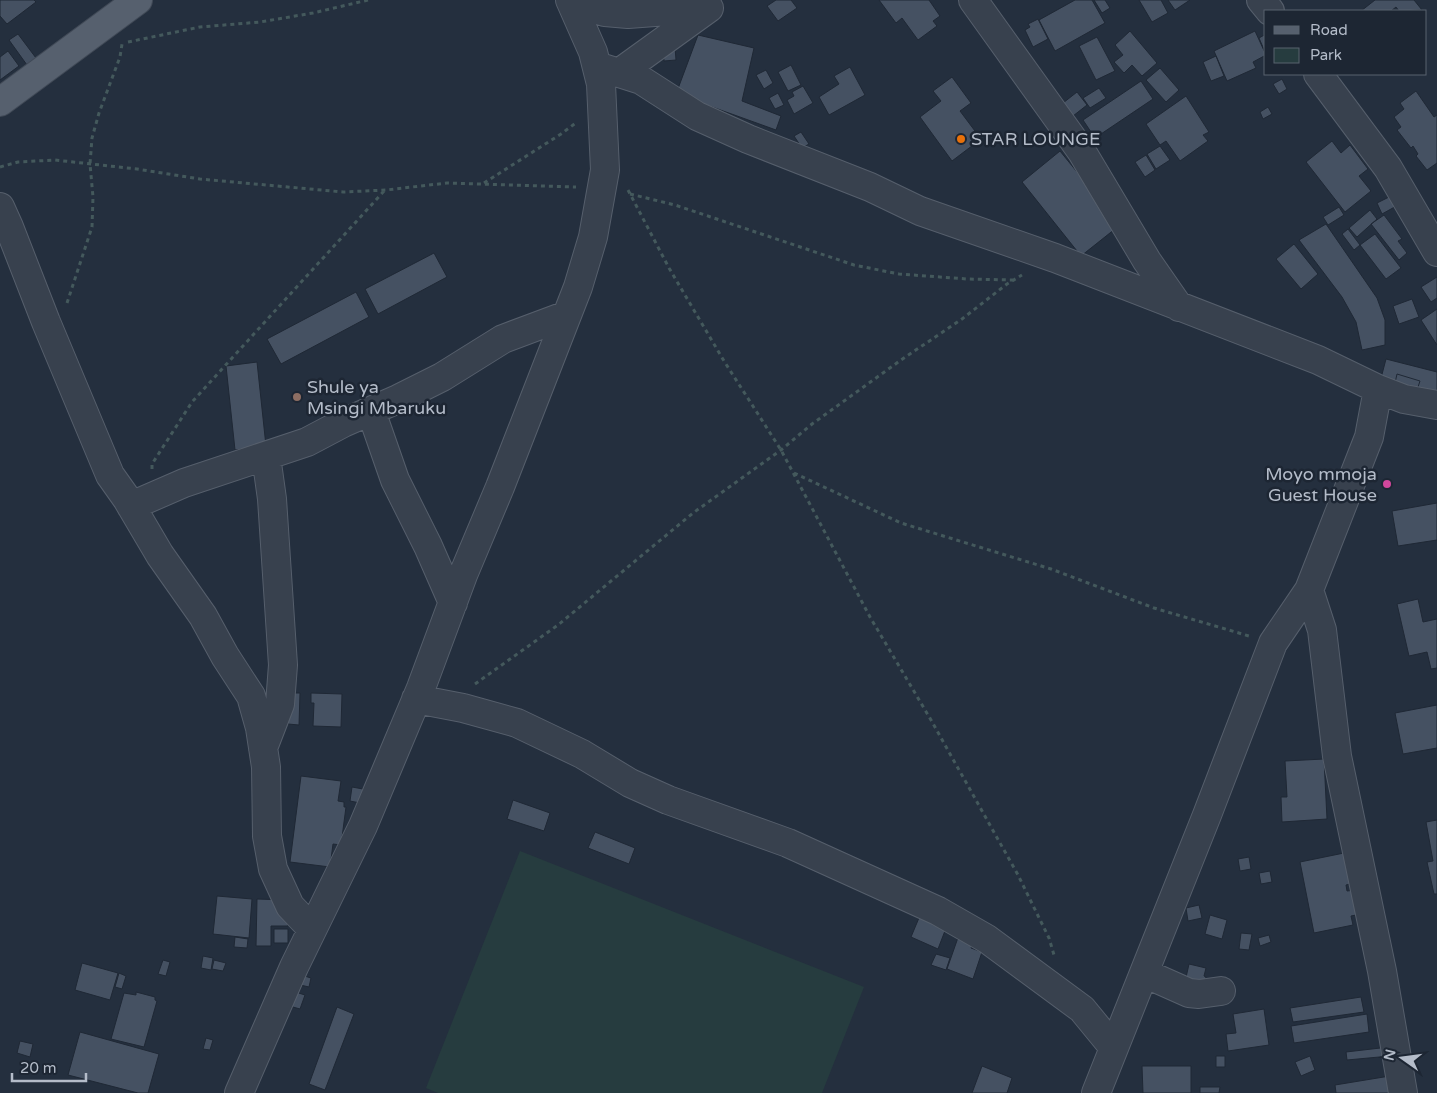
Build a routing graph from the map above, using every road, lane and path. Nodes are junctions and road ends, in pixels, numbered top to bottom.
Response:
1 (368, 0) edge
2 (974, 0) edge
3 (1261, 0) edge
4 (570, 1) edge
5 (713, 4) edge
6 (130, 5) edge
7 (660, 6) edge
8 (1269, 10) edge
9 (122, 43) junction
10 (608, 69) junction
11 (1319, 75) edge
12 (0, 102) edge
13 (602, 103) junction
14 (90, 164) junction
15 (0, 166) edge
16 (484, 184) junction
17 (613, 189) junction
18 (386, 190) junction
19 (629, 193) junction
20 (0, 207) edge
21 (1437, 252) edge
22 (1055, 258) junction
23 (1014, 280) junction
24 (1179, 307) junction
25 (567, 315) junction
26 (51, 335) junction
27 (1378, 389) junction
28 (1437, 405) edge
29 (371, 411) junction
30 (781, 450) junction
31 (266, 456) junction
32 (794, 473) junction
33 (141, 502) junction
34 (1309, 590) junction
35 (453, 603) junction
36 (1273, 643) junction
37 (416, 700) junction
38 (446, 705) junction
39 (263, 748) junction
40 (312, 929) junction
41 (1144, 973) junction
42 (1221, 991) dead end
43 (1066, 998) junction
44 (1114, 1048) junction
45 (239, 1093) edge
46 (1096, 1093) edge
47 (1403, 1093) edge

1 - 9 path
2 - 24 street
3 - 8 street
4 - 7 street
4 - 10 street
5 - 7 street
5 - 10 street
6 - 9 path
6 - 12 main road
9 - 14 path
10 - 13 street
10 - 22 street
11 - 21 street
13 - 16 path
13 - 17 street
14 - 15 path
14 - 18 path
14 - 26 path
16 - 17 path
16 - 18 path
17 - 19 path
17 - 25 street
18 - 33 path
19 - 23 path
19 - 30 path
20 - 26 street
22 - 23 path
22 - 24 street
23 - 30 path
24 - 27 street
25 - 29 street
25 - 35 street
26 - 33 street
27 - 28 street
27 - 34 street
29 - 31 street
29 - 35 street
30 - 32 path
30 - 38 path
31 - 33 street
31 - 39 street
32 - 36 path
32 - 43 path
33 - 39 street
34 - 36 street
34 - 47 street
35 - 37 street
36 - 41 street
37 - 38 street
37 - 40 street
38 - 43 street
39 - 40 street
40 - 45 street
41 - 42 street
41 - 44 street
43 - 44 street
44 - 46 street

